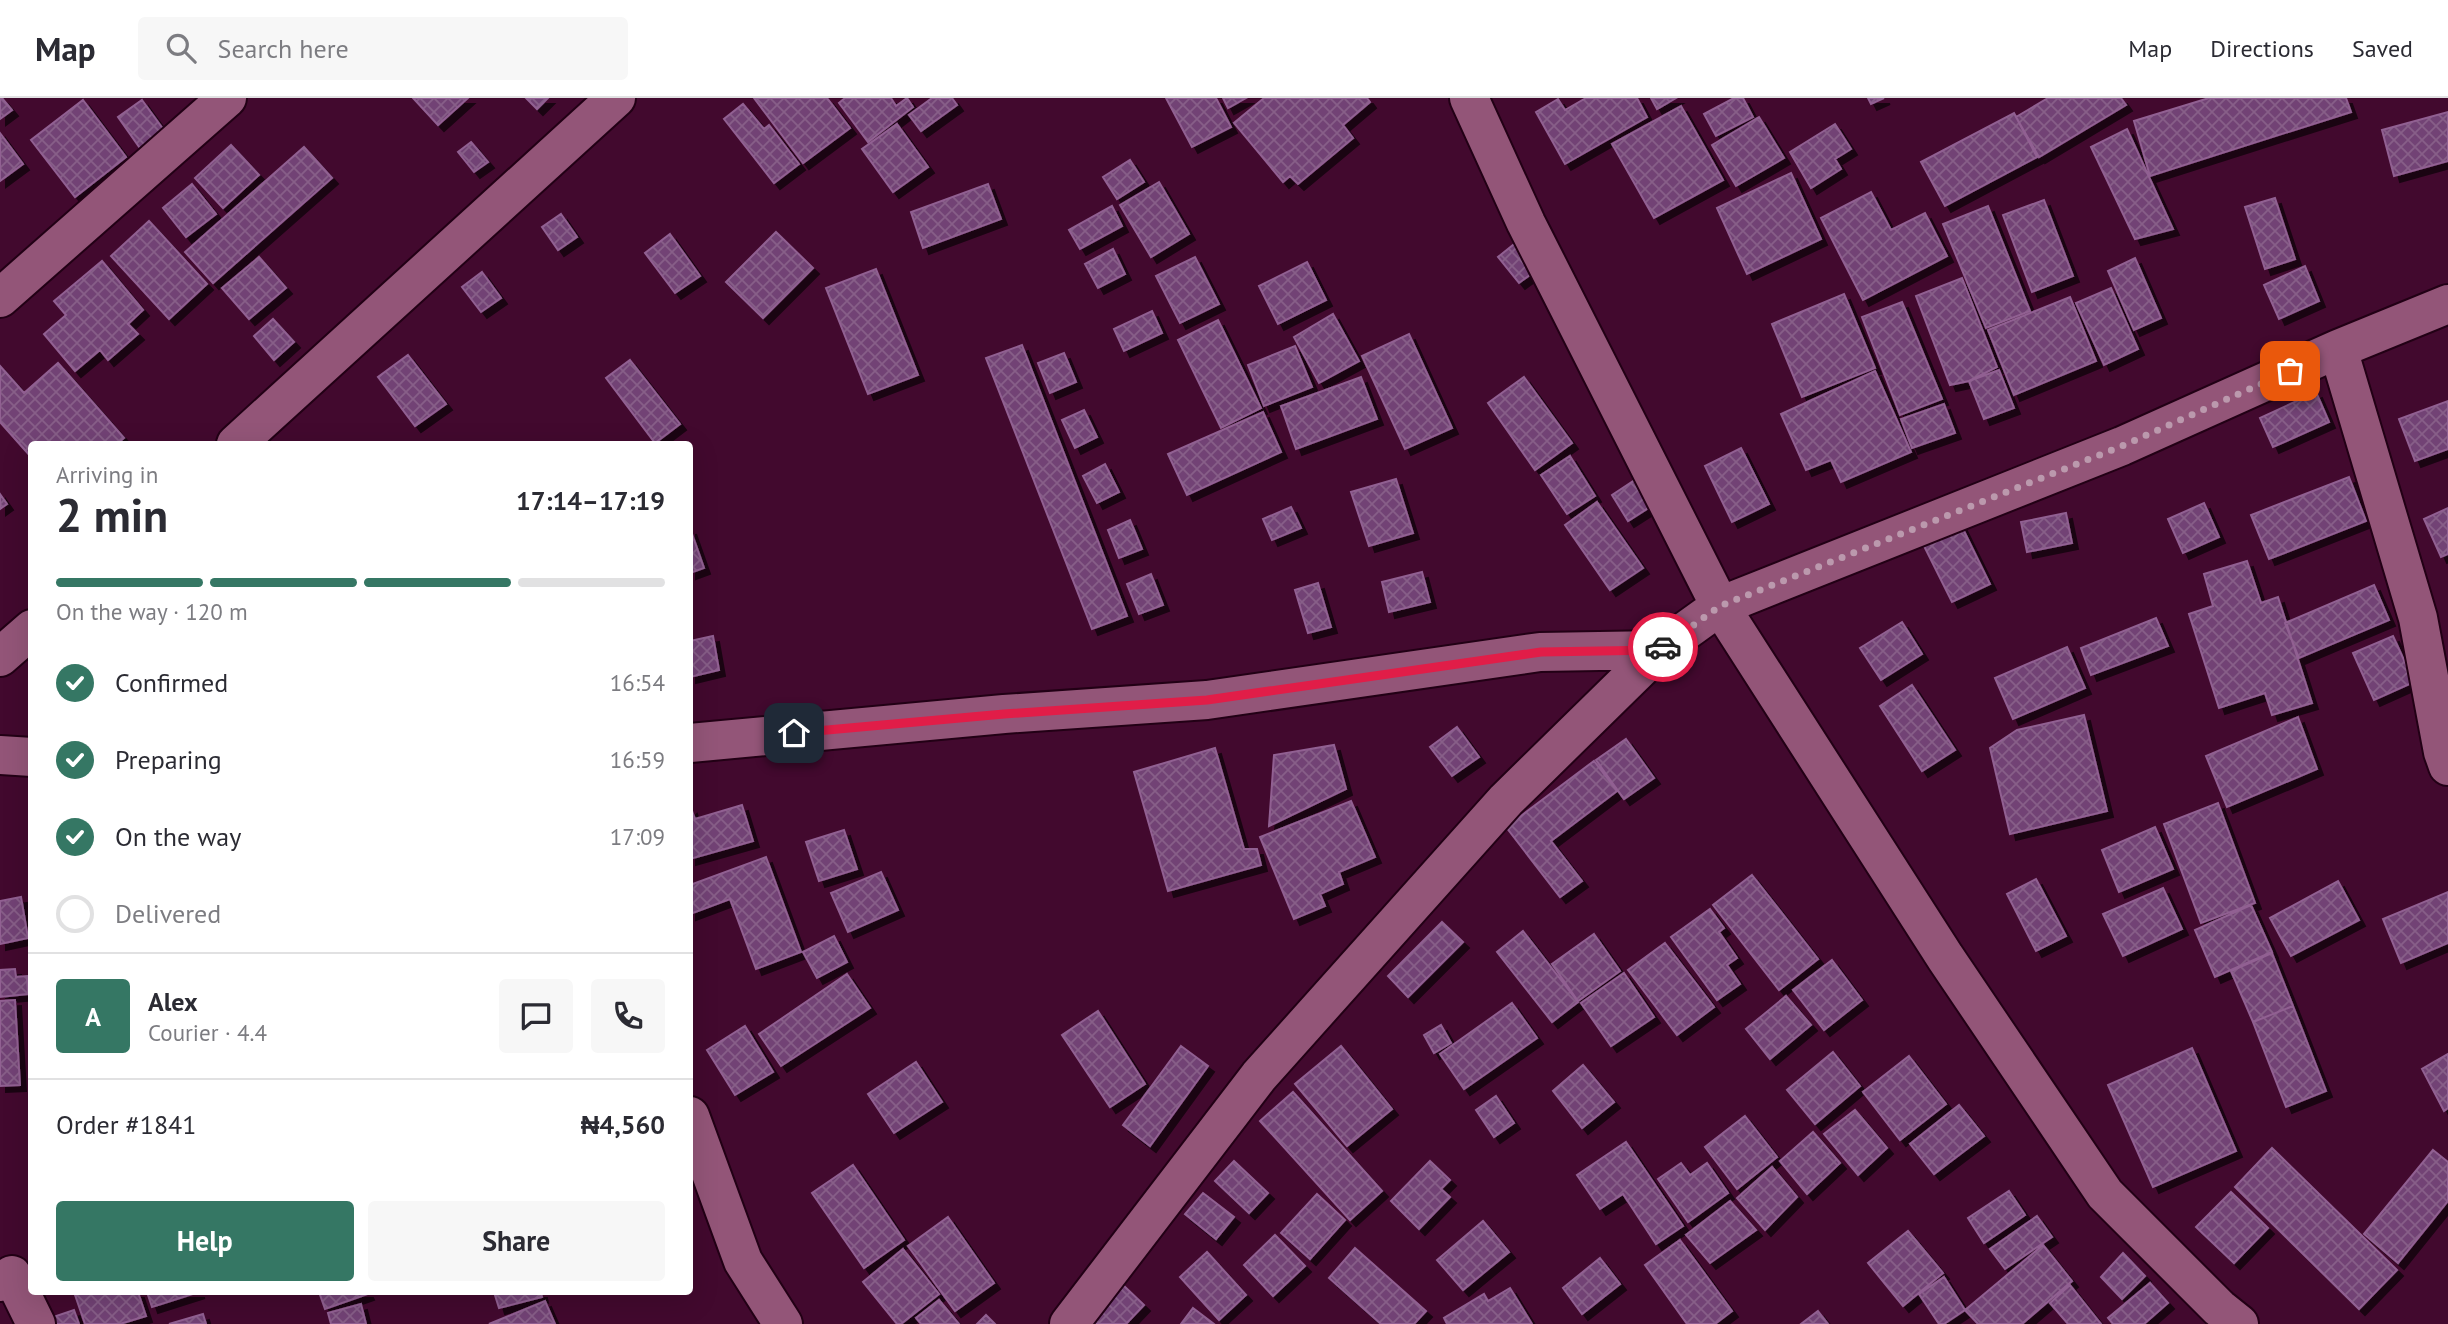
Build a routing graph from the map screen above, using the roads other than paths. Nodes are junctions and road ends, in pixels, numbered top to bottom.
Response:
1 (228, 98) edge
2 (616, 98) edge
3 (1469, 98) edge
4 (0, 298) edge
5 (2448, 304) edge
6 (2338, 349) junction
7 (239, 441) edge
8 (1720, 606) junction
9 (28, 632) edge
10 (1659, 650) junction
11 (0, 657) edge
12 (693, 743) edge
13 (0, 755) edge
14 (28, 757) edge
15 (2448, 766) edge
16 (693, 1124) edge
17 (0, 1282) edge
18 (2220, 1319) edge
19 (36, 1324) edge
20 (783, 1324) edge
21 (1069, 1324) edge

1 - 4 street
2 - 7 street
3 - 8 street
5 - 6 street
6 - 8 street
6 - 15 street
8 - 10 street
8 - 18 street
9 - 11 street
10 - 12 street
10 - 21 street
13 - 14 street
16 - 20 street
17 - 19 street

